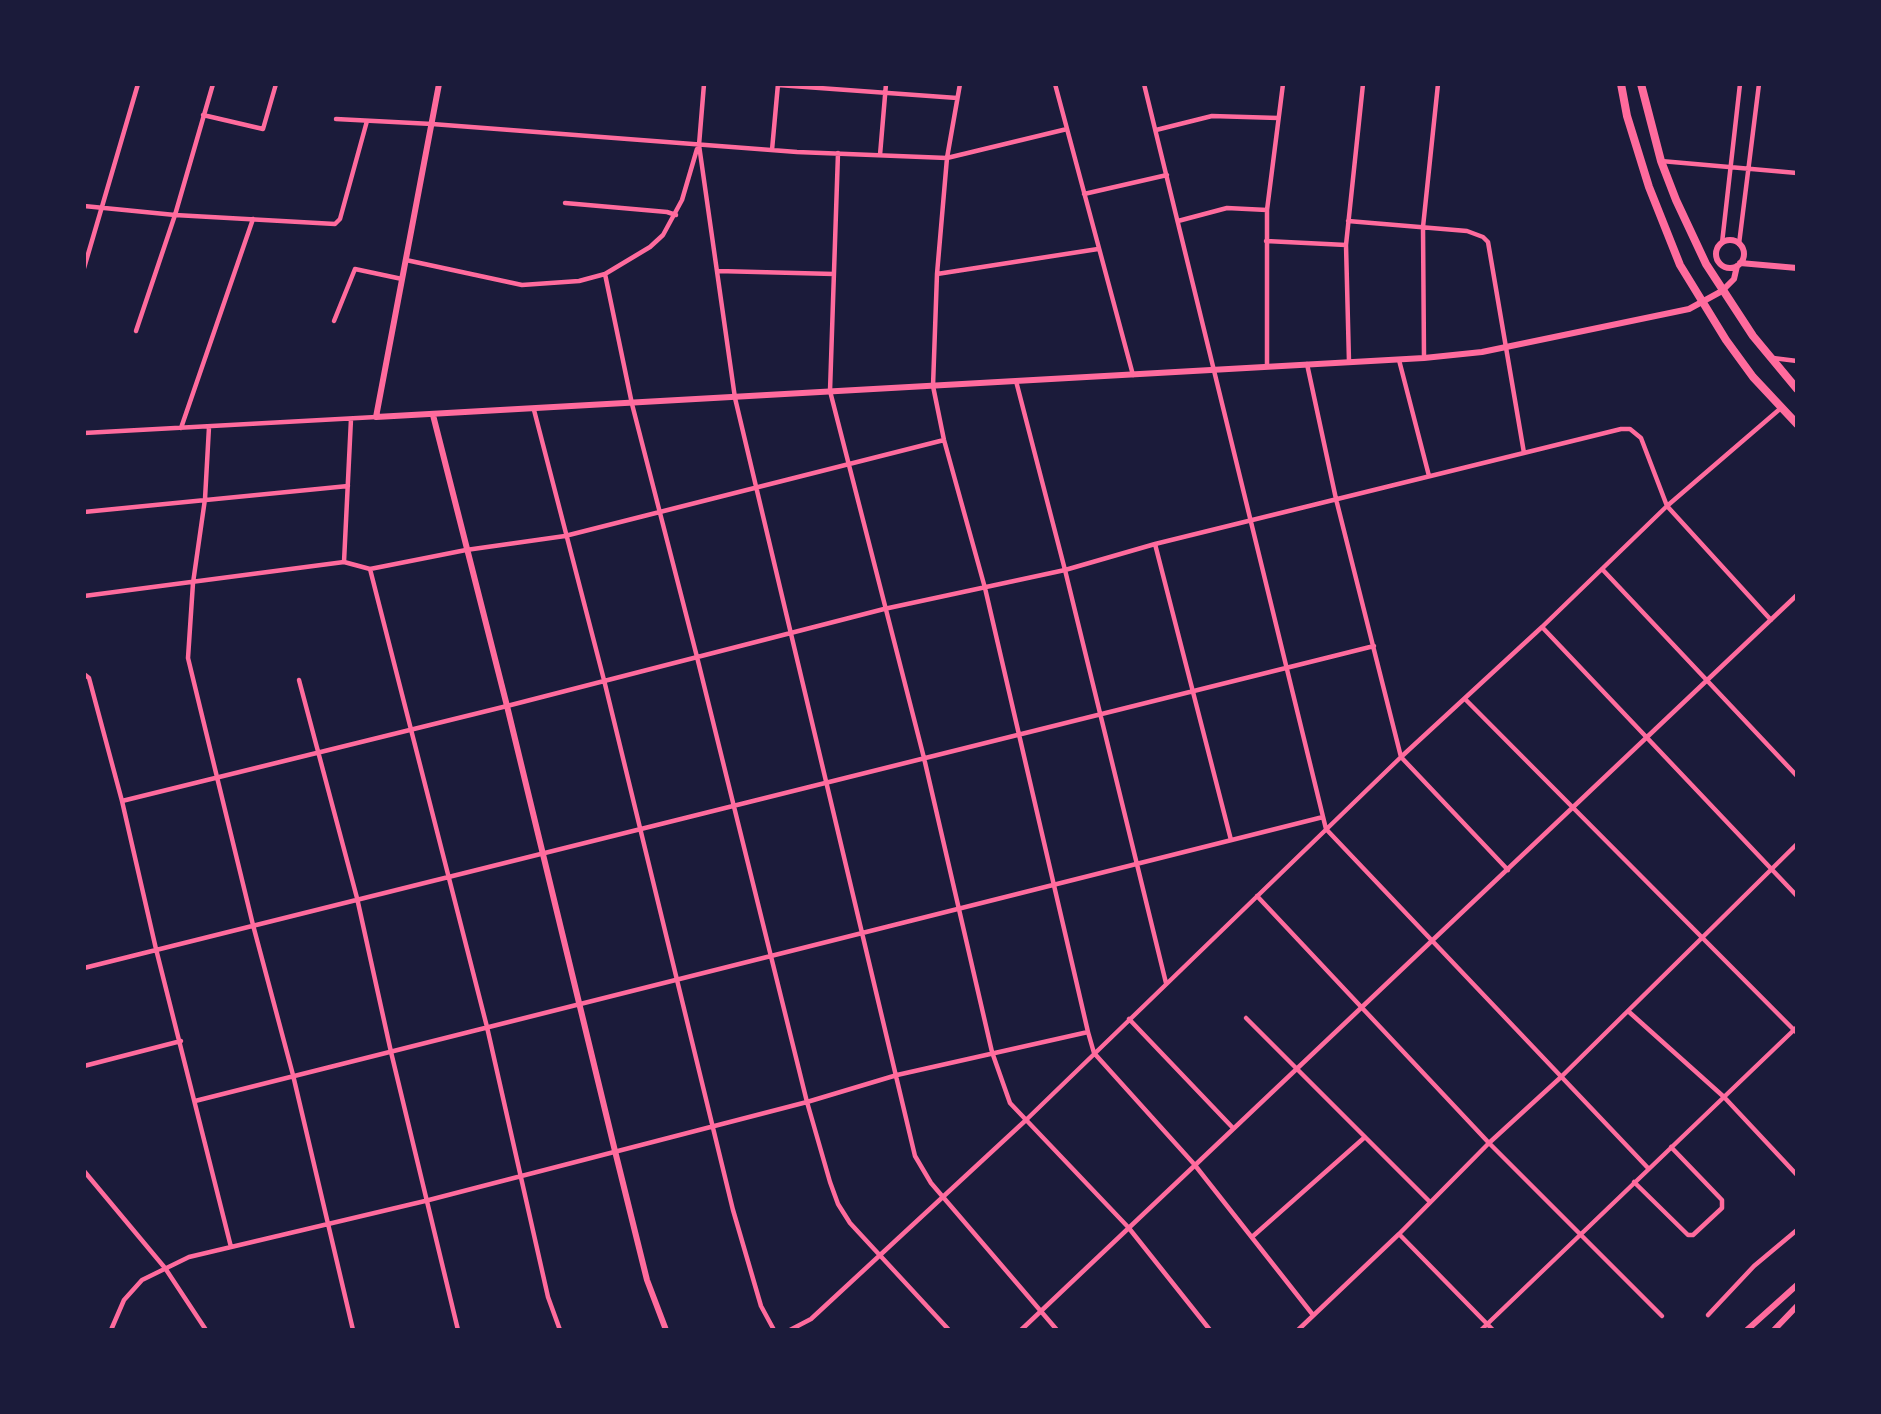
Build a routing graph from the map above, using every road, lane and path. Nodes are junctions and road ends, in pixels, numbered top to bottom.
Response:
1 (138, 84) edge
2 (213, 84) edge
3 (276, 84) edge
4 (439, 84) edge
5 (704, 84) edge
6 (886, 84) edge
7 (960, 84) edge
8 (1055, 84) edge
9 (1144, 84) edge
10 (1283, 84) edge
11 (1363, 84) edge
12 (1438, 84) edge
13 (1621, 84) edge
14 (1635, 84) edge
15 (1641, 84) edge
16 (1740, 84) edge
17 (1759, 84) edge
18 (778, 85) edge
19 (885, 93) junction
20 (1643, 96) junction
21 (957, 98) junction
22 (203, 115) junction
23 (1278, 118) junction
24 (336, 119) dead end
25 (367, 121) junction
26 (432, 124) junction
27 (1067, 129) junction
28 (1156, 130) junction
29 (558, 134) junction
30 (558, 142) dead end
31 (699, 145) junction
32 (772, 150) junction
33 (838, 153) junction
34 (880, 155) junction
35 (947, 158) junction
36 (1661, 160) junction
37 (1731, 166) junction
38 (1748, 168) junction
39 (1797, 173) edge
40 (1167, 175) junction
41 (1084, 194) junction
42 (565, 203) dead end
43 (84, 206) edge
44 (103, 208) junction
45 (1267, 210) junction
46 (175, 215) junction
47 (676, 215) junction
48 (253, 219) junction
49 (1178, 221) junction
50 (1348, 221) junction
51 (1423, 227) junction
52 (1266, 241) junction
53 (1722, 243) junction
54 (1739, 244) junction
55 (1346, 245) junction
56 (1098, 249) junction
57 (406, 260) junction
58 (1716, 260) junction
59 (1707, 264) junction
60 (1738, 265) junction
61 (84, 267) edge
62 (1797, 268) edge
63 (718, 271) junction
64 (605, 274) junction
65 (834, 274) junction
66 (937, 274) junction
67 (402, 279) junction
68 (1722, 291) junction
69 (1702, 304) junction
70 (334, 321) dead end
71 (136, 331) dead end
72 (1507, 345) junction
73 (1424, 358) junction
74 (1770, 358) junction
75 (1399, 360) junction
76 (1797, 361) edge
77 (1349, 362) junction
78 (1307, 364) junction
79 (1267, 366) junction
80 (1215, 369) junction
81 (1132, 375) junction
82 (1016, 381) junction
83 (933, 386) junction
84 (1797, 389) edge
85 (830, 391) junction
86 (735, 398) junction
87 (632, 404) junction
88 (1781, 408) junction
89 (534, 410) junction
90 (434, 415) junction
91 (376, 417) junction
92 (351, 419) junction
93 (1797, 424) edge
94 (209, 427) junction
95 (181, 428) junction
96 (84, 433) edge
97 (944, 440) junction
98 (1524, 453) junction
99 (850, 465) junction
100 (1429, 476) junction
101 (348, 486) junction
102 (755, 488) junction
103 (205, 499) junction
104 (1336, 499) junction
105 (1667, 506) junction
106 (84, 512) edge
107 (661, 513) junction
108 (1250, 522) junction
109 (565, 536) junction
110 (1155, 544) junction
111 (466, 550) junction
112 (344, 562) junction
113 (370, 569) junction
114 (1602, 569) junction
115 (1065, 570) junction
116 (193, 583) junction
117 (985, 588) junction
118 (1797, 595) edge
119 (84, 596) edge
120 (884, 609) junction
121 (1771, 620) junction
122 (1542, 627) junction
123 (790, 633) junction
124 (1374, 646) junction
125 (698, 657) junction
126 (1286, 669) junction
127 (84, 674) edge
128 (604, 680) junction
129 (1707, 680) junction
130 (299, 681) dead end
131 (1194, 692) junction
132 (1465, 699) junction
133 (507, 706) junction
134 (1101, 714) junction
135 (412, 728) junction
136 (1018, 734) junction
137 (1646, 738) junction
138 (318, 752) junction
139 (1401, 757) junction
140 (924, 758) junction
141 (1797, 776) edge
142 (218, 778) junction
143 (826, 781) junction
144 (122, 801) junction
145 (733, 805) junction
146 (1572, 807) junction
147 (1323, 817) junction
148 (640, 829) junction
149 (1326, 829) junction
150 (1231, 840) junction
151 (1797, 844) edge
152 (543, 853) junction
153 (1138, 863) junction
154 (1771, 869) junction
155 (1508, 870) junction
156 (448, 875) junction
157 (1055, 884) junction
158 (1257, 896) junction
159 (1797, 896) edge
160 (357, 898) junction
161 (959, 909) junction
162 (253, 925) junction
163 (864, 933) junction
164 (1701, 937) junction
165 (1432, 941) junction
166 (156, 949) junction
167 (772, 956) junction
168 (84, 968) edge
169 (675, 980) junction
170 (1166, 983) junction
171 (580, 1005) junction
172 (1361, 1007) junction
173 (1628, 1011) junction
174 (1246, 1018) dead end
175 (1129, 1019) junction
176 (487, 1027) junction
177 (1796, 1030) edge
178 (1088, 1032) junction
179 (181, 1041) junction
180 (391, 1052) junction
181 (992, 1052) junction
182 (1095, 1053) junction
183 (84, 1066) edge
184 (1297, 1069) junction
185 (293, 1075) junction
186 (897, 1075) junction
187 (1560, 1078) junction
188 (1724, 1097) junction
189 (195, 1101) junction
190 (807, 1102) junction
191 (1026, 1120) junction
192 (712, 1126) junction
193 (1233, 1128) junction
194 (1365, 1137) junction
195 (1489, 1143) junction
196 (1671, 1147) junction
197 (615, 1151) junction
198 (1194, 1164) junction
199 (1648, 1168) junction
200 (84, 1171) edge
201 (1797, 1175) edge
202 (520, 1176) junction
203 (1634, 1182) junction
204 (942, 1196) junction
205 (425, 1201) junction
206 (1430, 1202) junction
207 (329, 1224) junction
208 (1128, 1227) junction
209 (1797, 1230) edge
210 (1581, 1233) junction
211 (1399, 1234) junction
212 (1252, 1237) junction
213 (231, 1247) junction
214 (879, 1256) junction
215 (165, 1268) junction
216 (1797, 1285) edge
217 (1797, 1306) edge
218 (1041, 1312) junction
219 (1313, 1315) junction
220 (1708, 1315) dead end
221 (1662, 1316) dead end
222 (1304, 1324) junction
223 (1487, 1324) junction
224 (111, 1330) edge
225 (207, 1330) edge
226 (352, 1330) edge
227 (458, 1330) edge
228 (560, 1330) edge
229 (666, 1330) edge
230 (774, 1330) edge
231 (790, 1330) edge
232 (949, 1330) edge
233 (1021, 1330) edge
234 (1057, 1330) edge
235 (1210, 1330) edge
236 (1298, 1330) edge
237 (1309, 1330) edge
238 (1481, 1330) edge
239 (1493, 1330) edge
240 (1747, 1330) edge
241 (1774, 1330) edge

1 - 44 street
2 - 22 street
3 - 22 street
4 - 26 street
5 - 31 street
6 - 19 street
7 - 21 street
8 - 27 street
9 - 28 street
10 - 23 street
11 - 50 street
12 - 51 street
13 - 69 highway
14 - 20 highway
15 - 20 highway
16 - 37 street
17 - 38 street
18 - 19 street
18 - 32 street
19 - 21 street
19 - 34 street
20 - 36 highway
21 - 35 street
22 - 46 street
23 - 28 street
23 - 45 street
24 - 25 street
25 - 26 street
25 - 48 street
26 - 29 street
26 - 57 street
27 - 35 street
27 - 41 street
28 - 40 street
29 - 30 street
29 - 31 street
31 - 32 street
31 - 47 street
31 - 63 street
32 - 33 street
33 - 34 street
33 - 65 street
34 - 35 street
35 - 66 street
36 - 37 street
36 - 59 highway
37 - 38 street
37 - 53 street
38 - 39 street
38 - 54 street
40 - 41 street
40 - 49 street
41 - 56 street
42 - 47 street
43 - 44 street
44 - 46 street
44 - 61 street
45 - 49 street
45 - 52 street
46 - 48 street
46 - 71 street
47 - 64 street
48 - 95 street
49 - 80 street
50 - 51 street
50 - 55 street
51 - 72 street
51 - 73 street
52 - 55 street
52 - 79 street
53 - 54 street
53 - 58 street
54 - 60 street
55 - 77 street
56 - 66 street
56 - 81 street
57 - 64 street
57 - 67 street
58 - 59 street
58 - 60 street
59 - 68 highway
60 - 62 street
60 - 68 street
63 - 65 street
63 - 86 street
64 - 87 street
65 - 85 street
66 - 83 street
67 - 70 street
67 - 91 street
68 - 69 street
68 - 74 highway
69 - 72 street
69 - 88 highway
72 - 73 street
72 - 98 street
73 - 75 street
74 - 76 street
74 - 84 highway
75 - 77 street
75 - 100 street
77 - 78 street
78 - 79 street
78 - 104 street
79 - 80 street
80 - 81 street
80 - 108 street
81 - 82 street
82 - 83 street
82 - 115 street
83 - 85 street
83 - 97 street
85 - 86 street
85 - 99 street
86 - 87 street
86 - 102 street
87 - 89 street
87 - 107 street
88 - 93 highway
88 - 105 street
89 - 90 street
89 - 109 street
90 - 91 street
90 - 111 street
91 - 92 street
92 - 94 street
92 - 101 street
94 - 95 street
94 - 103 street
95 - 96 street
97 - 99 street
97 - 117 street
98 - 100 street
98 - 105 street
99 - 102 street
99 - 120 street
100 - 104 street
101 - 103 street
101 - 112 street
102 - 107 street
102 - 123 street
103 - 106 street
103 - 116 street
104 - 108 street
104 - 124 street
105 - 114 street
105 - 121 street
107 - 109 street
107 - 125 street
108 - 110 street
108 - 126 street
109 - 111 street
109 - 128 street
110 - 115 street
110 - 131 street
111 - 113 street
111 - 133 street
112 - 113 street
112 - 116 street
113 - 135 street
114 - 122 street
114 - 129 street
115 - 117 street
115 - 134 street
116 - 119 street
116 - 142 street
117 - 120 street
117 - 136 street
118 - 121 street
120 - 123 street
120 - 140 street
121 - 129 street
122 - 132 street
122 - 137 street
123 - 125 street
123 - 143 street
124 - 126 street
124 - 139 street
125 - 128 street
125 - 145 street
126 - 131 street
126 - 147 street
127 - 144 street
128 - 133 street
128 - 148 street
129 - 137 street
129 - 141 street
130 - 138 street
131 - 134 street
131 - 150 street
132 - 139 street
132 - 146 street
133 - 135 street
133 - 152 street
134 - 136 street
134 - 153 street
135 - 138 street
135 - 156 street
136 - 140 street
136 - 157 street
137 - 146 street
137 - 154 street
138 - 142 street
138 - 160 street
139 - 149 street
139 - 155 street
140 - 143 street
140 - 161 street
142 - 144 street
142 - 162 street
143 - 145 street
143 - 163 street
144 - 166 street
145 - 148 street
145 - 167 street
146 - 155 street
146 - 164 street
147 - 149 street
147 - 150 street
148 - 152 street
148 - 169 street
149 - 158 street
149 - 165 street
150 - 153 street
151 - 154 street
152 - 156 street
152 - 171 street
153 - 157 street
153 - 170 street
154 - 159 street
154 - 164 street
155 - 165 street
156 - 160 street
156 - 176 street
157 - 161 street
157 - 178 street
158 - 170 street
158 - 172 street
160 - 162 street
160 - 180 street
161 - 163 street
161 - 181 street
162 - 166 street
162 - 185 street
163 - 167 street
163 - 186 street
164 - 173 street
164 - 177 street
165 - 172 street
165 - 187 street
166 - 168 street
166 - 179 street
167 - 169 street
167 - 190 street
169 - 171 street
169 - 192 street
170 - 175 street
171 - 176 street
171 - 197 street
172 - 184 street
172 - 195 street
173 - 187 street
173 - 188 street
174 - 184 street
175 - 182 street
175 - 193 street
176 - 180 street
176 - 202 street
177 - 188 street
178 - 181 street
178 - 182 street
179 - 183 street
179 - 189 street
180 - 185 street
180 - 205 street
181 - 186 street
181 - 191 street
182 - 191 street
182 - 198 street
184 - 193 street
184 - 194 street
185 - 189 street
185 - 207 street
186 - 190 street
186 - 204 street
187 - 195 street
187 - 199 street
188 - 196 street
188 - 201 street
189 - 213 street
190 - 192 street
190 - 214 street
191 - 204 street
191 - 208 street
192 - 197 street
192 - 230 street
193 - 198 street
194 - 206 street
194 - 212 street
195 - 206 street
195 - 210 street
196 - 199 street
196 - 203 street
197 - 202 street
197 - 229 street
198 - 208 street
198 - 212 street
199 - 203 street
200 - 215 street
202 - 205 street
202 - 228 street
203 - 210 street
204 - 214 street
204 - 218 street
205 - 207 street
205 - 227 street
206 - 211 street
207 - 213 street
207 - 226 street
208 - 218 street
208 - 235 street
209 - 220 street
210 - 221 street
210 - 223 street
211 - 219 street
211 - 223 street
212 - 219 street
213 - 215 street
214 - 231 street
214 - 232 street
215 - 224 street
215 - 225 street
216 - 240 street
217 - 241 street
218 - 233 street
218 - 234 street
219 - 222 street
222 - 236 street
222 - 237 street
223 - 238 street
223 - 239 street

